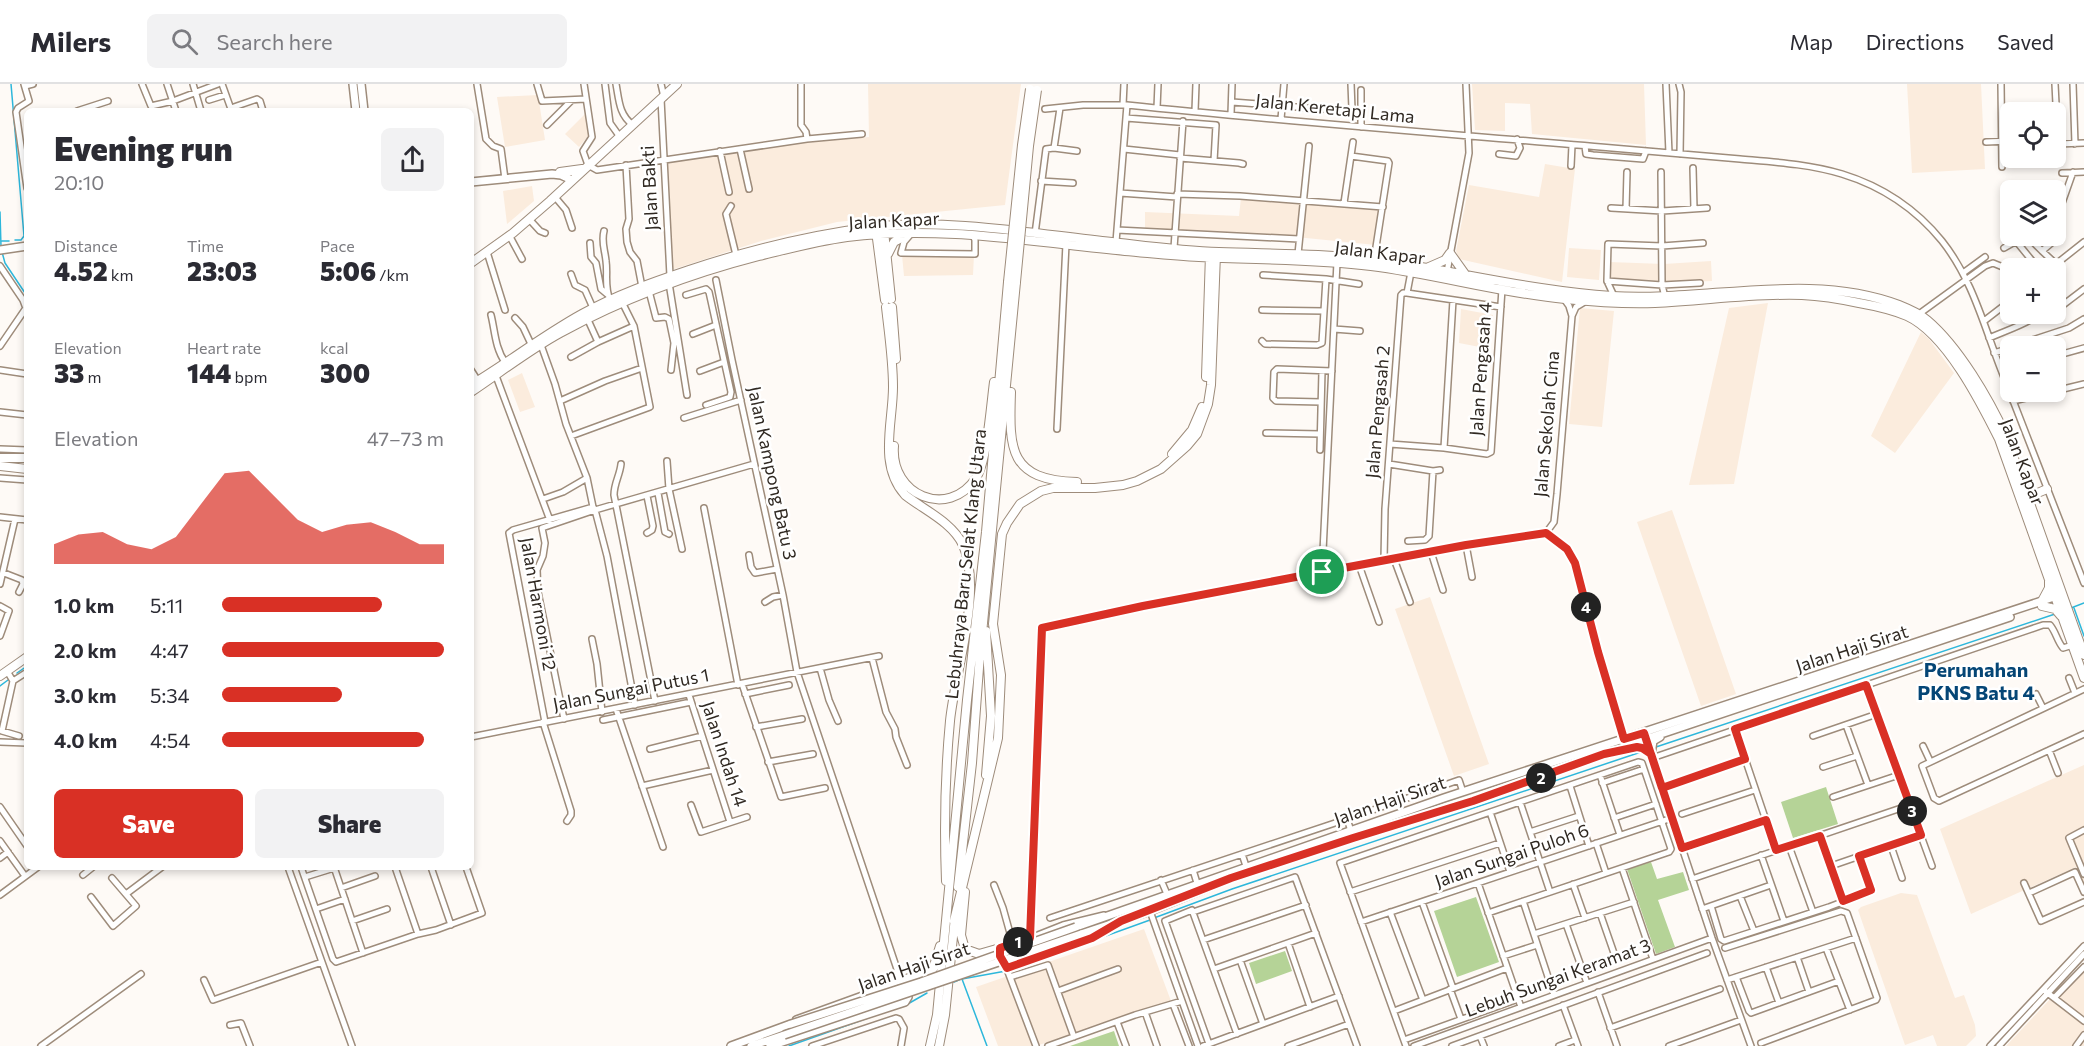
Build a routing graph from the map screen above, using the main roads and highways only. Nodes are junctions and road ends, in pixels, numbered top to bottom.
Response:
1 (353, 84) edge
2 (361, 84) edge
3 (677, 84) edge
4 (1034, 87) edge
5 (356, 108) edge
6 (364, 108) edge
7 (586, 167) junction
8 (558, 173) junction
9 (573, 179) junction
10 (474, 184) edge
11 (566, 187) junction
12 (880, 230) junction
13 (915, 233) junction
14 (846, 238) junction
15 (24, 246) edge
16 (4, 249) edge
17 (1213, 255) junction
18 (883, 257) junction
19 (1194, 257) junction
20 (1239, 258) junction
21 (474, 261) edge
22 (1427, 267) junction
23 (1213, 273) junction
24 (1446, 274) junction
25 (1465, 274) junction
26 (670, 280) junction
27 (1012, 282) junction
28 (646, 289) junction
29 (889, 303) junction
30 (1003, 325) junction
31 (1009, 366) junction
32 (474, 383) edge
33 (474, 390) edge
34 (0, 458) edge
35 (24, 458) edge
36 (0, 466) edge
37 (24, 469) edge
38 (2040, 542) junction
39 (2048, 575) junction
40 (2042, 603) junction
41 (2062, 607) junction
42 (985, 617) junction
43 (2079, 645) edge
44 (2084, 655) edge
45 (24, 659) edge
46 (3, 674) edge
47 (2084, 678) edge
48 (1692, 724) junction
49 (1645, 736) junction
50 (1604, 754) junction
51 (1520, 773) junction
52 (1525, 783) junction
53 (985, 788) junction
54 (1443, 798) junction
55 (1456, 806) junction
56 (968, 863) junction
57 (950, 917) junction
58 (1121, 921) junction
59 (1000, 948) road end
60 (1008, 971) road end
61 (901, 981) joint
62 (731, 1046) edge
63 (751, 1046) edge
64 (770, 1046) edge
65 (930, 1046) edge
66 (939, 1046) edge

1 - 5 main road
2 - 6 main road
3 - 7 highway
4 - 27 highway, Lebuhraya Baru Selat Klang Utara, bridge
7 - 8 highway
7 - 9 highway
8 - 9 main road
8 - 10 main road
8 - 11 highway
9 - 11 highway
11 - 21 highway
12 - 13 highway, Jalan Kapar
12 - 14 highway, Jalan Kapar
12 - 17 highway, Jalan Kapar
12 - 18 highway
12 - 26 highway, Jalan Kapar
13 - 18 highway
13 - 19 highway, Jalan Kapar
14 - 18 highway
14 - 26 highway, Jalan Kapar
15 - 16 main road
17 - 19 highway, Jalan Kapar
17 - 20 highway, Jalan Kapar
17 - 22 highway, Jalan Kapar
17 - 23 highway
18 - 29 highway
19 - 23 highway
20 - 23 highway
20 - 24 highway, Jalan Kapar
22 - 24 highway, Jalan Kapar
22 - 25 highway
23 - 31 highway
23 - 53 highway
24 - 25 highway, Jalan Kapar
24 - 38 highway, Jalan Kapar
25 - 38 highway, Jalan Kapar
26 - 28 highway, Jalan Kapar
27 - 30 highway, Lebuhraya Baru Selat Klang Utara
27 - 31 highway, Lebuhraya Baru Selat Klang Utara
28 - 32 highway, Jalan Kapar
28 - 33 highway, Jalan Kapar
29 - 30 highway
29 - 57 highway
30 - 57 highway, Lebuhraya Baru Selat Klang Utara
31 - 42 highway, Lebuhraya Baru Selat Klang Utara
34 - 35 highway
36 - 37 highway
38 - 39 highway, Jalan Kapar
38 - 41 highway, Jalan Kapar
39 - 40 highway
39 - 41 highway, Jalan Kapar
40 - 41 highway
40 - 41 main road, Jalan Haji Sirat
40 - 48 main road, Jalan Haji Sirat
40 - 49 main road, Jalan Haji Sirat
41 - 43 highway, Jalan Kapar
42 - 53 highway
42 - 57 highway, Lebuhraya Baru Selat Klang Utara
43 - 44 highway, Jalan Kapar
43 - 47 highway, Jalan Kapar
45 - 46 highway
48 - 49 main road, Jalan Haji Sirat
48 - 50 main road
49 - 50 main road, Jalan Haji Sirat
49 - 51 main road, Jalan Haji Sirat
50 - 52 main road, Jalan Haji Sirat
51 - 52 main road
51 - 54 main road, Jalan Haji Sirat
52 - 55 main road, Jalan Haji Sirat
53 - 56 highway
54 - 55 main road
54 - 62 main road, Jalan Haji Sirat, bridge
55 - 58 main road, Jalan Haji Sirat
56 - 57 highway
56 - 59 highway
57 - 61 highway
57 - 65 highway, Lebuhraya Baru Selat Klang Utara
57 - 66 highway, Lebuhraya Baru Selat Klang Utara
58 - 60 main road
58 - 63 main road, Jalan Haji Sirat, bridge
61 - 64 main road

